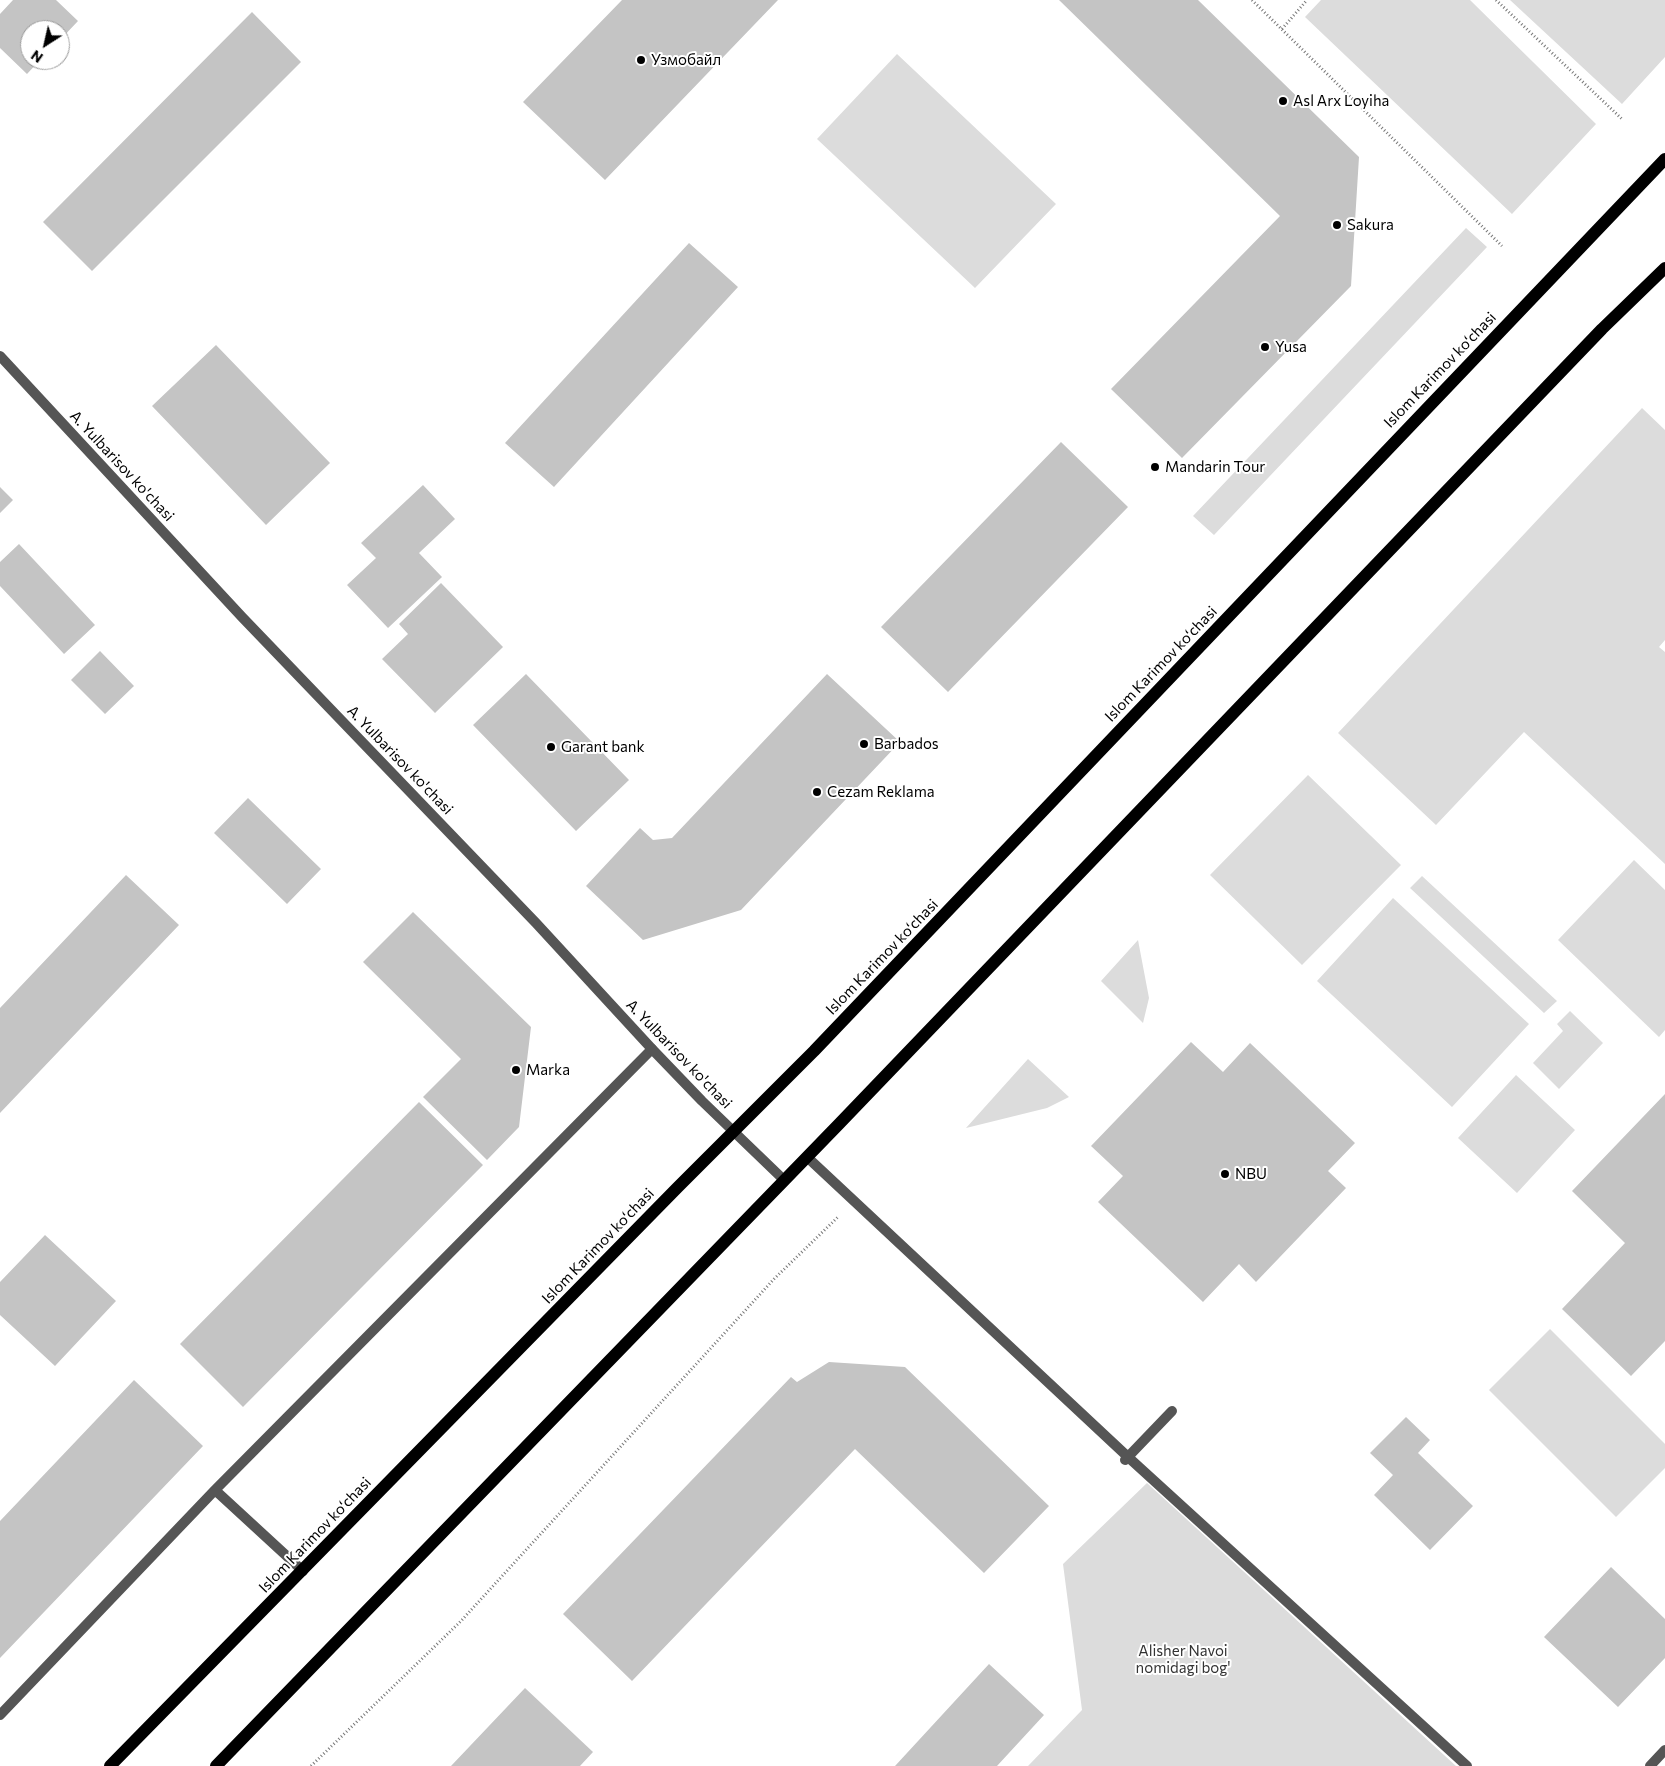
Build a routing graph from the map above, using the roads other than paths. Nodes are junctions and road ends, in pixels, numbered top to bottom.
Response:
1 (1665, 159) edge
2 (1665, 268) edge
3 (0, 356) edge
4 (652, 1049) junction
5 (734, 1132) junction
6 (807, 1157) junction
7 (784, 1180) junction
8 (1172, 1411) dead end
9 (1127, 1458) junction
10 (215, 1490) junction
11 (303, 1571) junction
12 (0, 1715) edge
13 (1665, 1750) edge
14 (110, 1766) edge
15 (216, 1766) edge
16 (1467, 1766) edge
17 (1650, 1766) edge

1 - 5 main road, Islom Karimov ko‘chasi
2 - 6 main road
3 - 4 street, A. Yulbarisov ko'chasi
4 - 5 street, A. Yulbarisov ko'chasi
4 - 10 street
5 - 7 street, A. Yulbarisov ko'chasi
5 - 11 main road, Islom Karimov ko‘chasi
6 - 7 main road
6 - 9 street
7 - 15 main road
8 - 9 street
9 - 16 street
10 - 11 street
10 - 12 street
11 - 14 main road, Islom Karimov ko‘chasi
13 - 17 street

